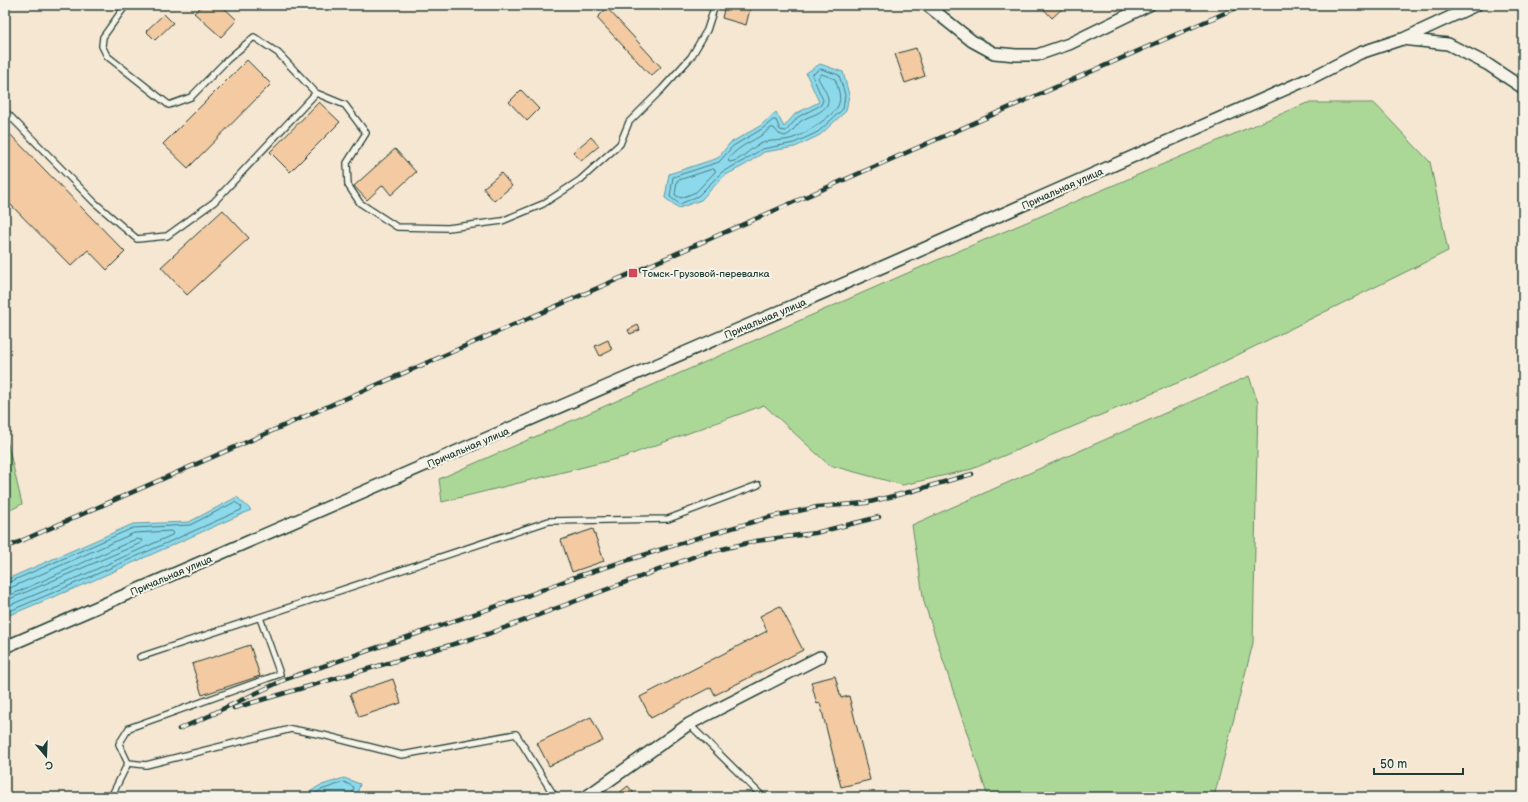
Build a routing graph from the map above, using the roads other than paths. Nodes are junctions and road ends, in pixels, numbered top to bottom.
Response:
1 (126, 5) edge
2 (715, 5) edge
3 (927, 5) edge
4 (1149, 5) edge
5 (1476, 5) edge
6 (1402, 39) junction
7 (1523, 88) edge
8 (316, 93) junction
9 (5, 111) edge
10 (758, 485) dead end
11 (260, 618) junction
12 (5, 647) edge
13 (140, 657) dead end
14 (820, 657) dead end
15 (689, 724) junction
16 (128, 763) junction
17 (111, 797) edge
18 (555, 797) edge
19 (586, 797) edge
20 (762, 797) edge

1 - 8 lane
2 - 8 lane
3 - 4 street
5 - 6 street
6 - 7 street, Причальная улица
6 - 12 street, Причальная улица
8 - 9 lane
10 - 11 lane
11 - 13 lane
11 - 16 lane
14 - 15 street
15 - 19 street
15 - 20 lane
16 - 17 lane
16 - 18 lane

